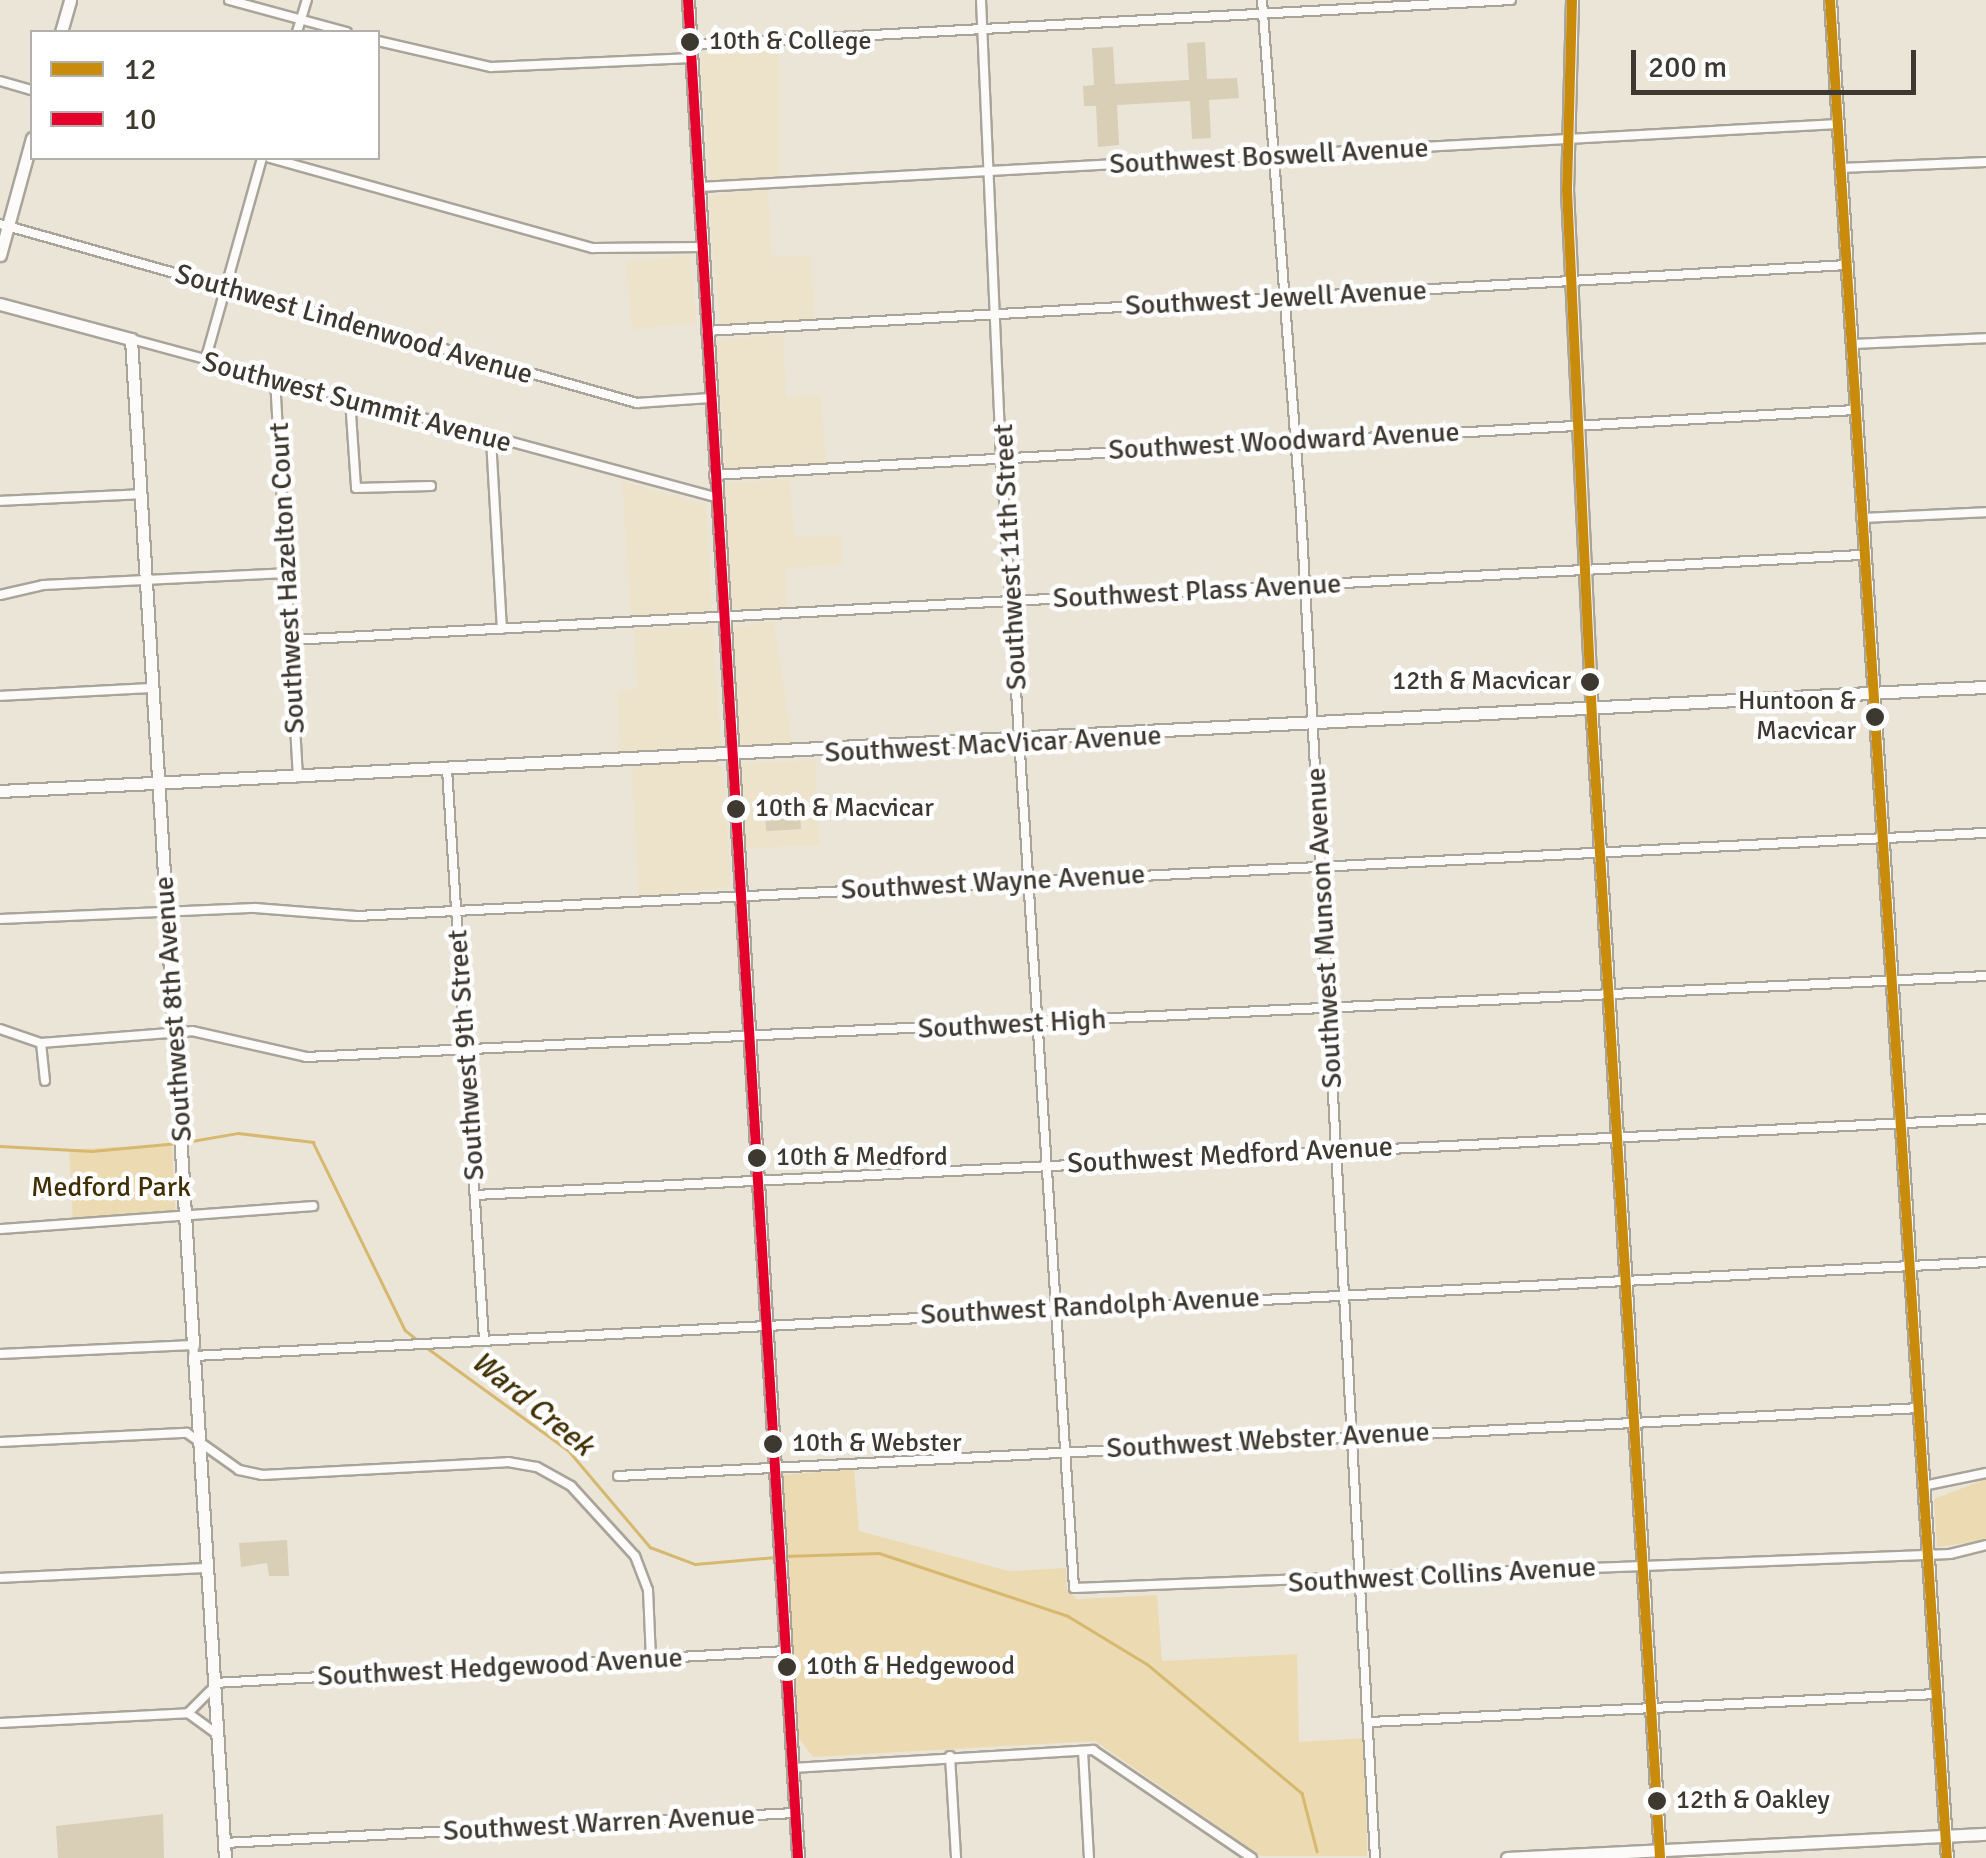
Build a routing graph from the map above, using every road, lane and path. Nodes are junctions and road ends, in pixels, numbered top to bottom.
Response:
1 (70, 0) edge
2 (229, 0) edge
3 (307, 0) edge
4 (688, 0) edge
5 (982, 0) edge
6 (1262, 0) edge
7 (1511, 0) edge
8 (1572, 0) edge
9 (1830, 0) edge
10 (1263, 14) junction
11 (301, 20) junction
12 (983, 29) junction
13 (62, 30) edge
14 (298, 30) edge
15 (339, 30) edge
16 (380, 42) edge
17 (692, 52) junction
18 (0, 82) edge
19 (30, 90) edge
20 (1838, 124) junction
21 (1571, 140) junction
22 (30, 144) edge
23 (1275, 156) junction
24 (265, 160) edge
25 (273, 160) edge
26 (1986, 162) edge
27 (1840, 168) junction
28 (992, 171) junction
29 (700, 186) junction
30 (4, 226) edge
31 (704, 247) junction
32 (0, 254) edge
33 (1846, 265) junction
34 (1572, 281) junction
35 (227, 288) junction
36 (1287, 297) junction
37 (0, 304) edge
38 (998, 314) junction
39 (706, 330) junction
40 (1986, 338) edge
41 (131, 339) junction
42 (1851, 344) junction
43 (205, 361) junction
44 (275, 379) junction
45 (710, 398) junction
46 (350, 399) junction
47 (1855, 410) junction
48 (1580, 424) junction
49 (490, 439) junction
50 (1296, 440) junction
51 (1004, 458) junction
52 (714, 475) junction
53 (431, 486) dead end
54 (141, 494) junction
55 (715, 497) junction
56 (0, 500) edge
57 (1986, 512) edge
58 (1861, 518) junction
59 (1864, 555) junction
60 (1590, 570) junction
61 (286, 573) junction
62 (145, 578) junction
63 (1305, 584) junction
64 (0, 595) edge
65 (1011, 601) junction
66 (722, 617) junction
67 (502, 629) junction
68 (291, 640) junction
69 (1986, 687) edge
70 (152, 688) junction
71 (1873, 694) junction
72 (0, 696) edge
73 (1593, 711) junction
74 (1314, 726) junction
75 (1020, 742) junction
76 (730, 756) junction
77 (447, 769) junction
78 (298, 776) junction
79 (159, 782) junction
80 (0, 791) edge
81 (1986, 833) edge
82 (1883, 838) junction
83 (1599, 852) junction
84 (1319, 866) junction
85 (1029, 880) junction
86 (739, 897) junction
87 (166, 912) junction
88 (457, 912) junction
89 (0, 919) edge
90 (1986, 976) edge
91 (1891, 980) junction
92 (1607, 993) junction
93 (1327, 1007) junction
94 (1038, 1023) junction
95 (0, 1028) edge
96 (174, 1032) junction
97 (748, 1038) junction
98 (41, 1043) junction
99 (465, 1051) junction
100 (45, 1081) dead end
101 (1986, 1119) edge
102 (1900, 1123) junction
103 (1616, 1136) junction
104 (1336, 1149) junction
105 (1046, 1164) junction
106 (757, 1181) junction
107 (475, 1195) junction
108 (314, 1206) dead end
109 (186, 1220) junction
110 (0, 1229) edge
111 (1986, 1262) edge
112 (1910, 1265) junction
113 (1625, 1279) junction
114 (1344, 1292) junction
115 (1055, 1307) junction
116 (766, 1324) junction
117 (484, 1340) junction
118 (193, 1350) junction
119 (0, 1354) edge
120 (1918, 1408) junction
121 (1634, 1423) junction
122 (1351, 1435) junction
123 (199, 1439) junction
124 (0, 1442) edge
125 (1064, 1450) junction
126 (775, 1468) junction
127 (1986, 1473) edge
128 (618, 1476) dead end
129 (1923, 1486) junction
130 (1986, 1545) edge
131 (1927, 1552) junction
132 (1643, 1565) junction
133 (207, 1568) junction
134 (0, 1578) edge
135 (1360, 1578) junction
136 (1076, 1591) joint
137 (786, 1651) junction
138 (651, 1659) junction
139 (214, 1685) junction
140 (1936, 1694) junction
141 (1652, 1708) junction
142 (188, 1713) junction
143 (1370, 1722) junction
144 (0, 1723) edge
145 (216, 1733) junction
146 (1082, 1751) junction
147 (950, 1756) junction
148 (792, 1768) junction
149 (795, 1813) junction
150 (1986, 1834) edge
151 (1946, 1835) junction
152 (224, 1843) junction
153 (1660, 1854) edge
154 (225, 1858) edge
155 (798, 1858) edge
156 (956, 1858) edge
157 (1089, 1858) edge
158 (1252, 1858) edge
159 (1374, 1858) edge
160 (1507, 1858) edge
161 (1947, 1858) edge

1 - 13 main road
2 - 11 street
3 - 11 street
4 - 17 main road
5 - 12 street, Southwest 11th Street
6 - 10 street, Southwest Munson Avenue
7 - 10 street
8 - 21 main road
9 - 20 main road
10 - 12 street
10 - 23 street, Southwest Munson Avenue
11 - 14 street
11 - 15 street
12 - 17 street
12 - 28 street, Southwest 11th Street
16 - 17 street
17 - 29 main road
18 - 19 street
20 - 21 street, Southwest Boswell Avenue
20 - 27 main road
21 - 23 street, Southwest Boswell Avenue
21 - 34 main road
22 - 30 main road
23 - 28 street, Southwest Boswell Avenue
23 - 36 street, Southwest Munson Avenue
24 - 35 street
25 - 31 street
26 - 27 street
27 - 33 main road
28 - 29 street, Southwest Boswell Avenue
28 - 38 street, Southwest 11th Street
29 - 31 main road
30 - 32 main road
30 - 35 street, Southwest Lindenwood Avenue
31 - 39 main road
33 - 34 street, Southwest Jewell Avenue
33 - 42 main road
34 - 36 street, Southwest Jewell Avenue
34 - 48 main road
35 - 43 street
35 - 45 street, Southwest Lindenwood Avenue
36 - 38 street, Southwest Jewell Avenue
36 - 50 street, Southwest Munson Avenue
37 - 41 main road, Southwest Summit Avenue
38 - 39 street, Southwest Jewell Avenue
38 - 51 street, Southwest 11th Street
39 - 45 main road
40 - 42 street
41 - 43 street, Southwest Summit Avenue
41 - 54 main road, Southwest 8th Avenue
42 - 47 main road
43 - 44 street, Southwest Summit Avenue
44 - 46 street, Southwest Summit Avenue
44 - 61 street, Southwest Hazelton Court
45 - 52 main road
46 - 49 street, Southwest Summit Avenue
46 - 53 street
47 - 48 street, Southwest Woodward Avenue
47 - 58 main road
48 - 50 street, Southwest Woodward Avenue
48 - 60 main road
49 - 55 street, Southwest Summit Avenue
49 - 67 street
50 - 51 street, Southwest Woodward Avenue
50 - 63 street, Southwest Munson Avenue
51 - 52 street, Southwest Woodward Avenue
51 - 65 street, Southwest 11th Street
52 - 55 main road
54 - 56 street
54 - 62 main road, Southwest 8th Avenue
55 - 66 main road
57 - 58 street
58 - 59 main road
59 - 60 street, Southwest Plass Avenue
59 - 71 main road
60 - 63 street, Southwest Plass Avenue
60 - 73 main road
61 - 62 street
61 - 68 street, Southwest Hazelton Court
62 - 64 street
62 - 70 main road, Southwest 8th Avenue
63 - 65 street, Southwest Plass Avenue
63 - 74 street, Southwest Munson Avenue
65 - 66 street, Southwest Plass Avenue
65 - 75 street, Southwest 11th Street
66 - 67 street, Southwest Plass Avenue
66 - 76 main road
67 - 68 street, Southwest Plass Avenue
68 - 78 street, Southwest Hazelton Court
69 - 71 main road, Southwest MacVicar Avenue
70 - 72 street
70 - 79 main road, Southwest 8th Avenue
71 - 73 main road, Southwest MacVicar Avenue
71 - 82 main road
73 - 74 main road, Southwest MacVicar Avenue
73 - 83 main road
74 - 75 main road, Southwest MacVicar Avenue
74 - 84 street, Southwest Munson Avenue
75 - 76 main road, Southwest MacVicar Avenue
75 - 85 street, Southwest 11th Street
76 - 77 main road, Southwest MacVicar Avenue
76 - 86 main road
77 - 78 main road, Southwest MacVicar Avenue
77 - 88 street, Southwest 9th Street
78 - 79 main road, Southwest MacVicar Avenue
79 - 80 main road, Southwest MacVicar Avenue
79 - 87 main road, Southwest 8th Avenue
81 - 82 street, Southwest Wayne Avenue
82 - 83 street, Southwest Wayne Avenue
82 - 91 main road
83 - 84 street, Southwest Wayne Avenue
83 - 92 main road
84 - 85 street, Southwest Wayne Avenue
84 - 93 street, Southwest Munson Avenue
85 - 86 street, Southwest Wayne Avenue
85 - 94 street, Southwest 11th Street
86 - 88 street, Southwest Wayne Avenue
86 - 97 main road
87 - 88 street, Southwest Wayne Avenue
87 - 89 street, Southwest Wayne Avenue
87 - 96 main road, Southwest 8th Avenue
88 - 99 street, Southwest 9th Street
90 - 91 street, Southwest High
91 - 92 street, Southwest High
91 - 102 main road
92 - 93 street, Southwest High
92 - 103 main road
93 - 94 street, Southwest High
93 - 104 street, Southwest Munson Avenue
94 - 97 street, Southwest High
94 - 105 street, Southwest 11th Street
95 - 98 street
96 - 98 street, Southwest High
96 - 99 street, Southwest High
96 - 109 main road, Southwest 8th Avenue
97 - 99 street, Southwest High
97 - 106 main road
98 - 100 street
99 - 107 street, Southwest 9th Street
101 - 102 street, Southwest Medford Avenue
102 - 103 street, Southwest Medford Avenue
102 - 112 main road
103 - 104 street, Southwest Medford Avenue
103 - 113 main road
104 - 105 street, Southwest Medford Avenue
104 - 114 street, Southwest Munson Avenue
105 - 106 street, Southwest Medford Avenue
105 - 115 street, Southwest 11th Street
106 - 107 street, Southwest Medford Avenue
106 - 116 main road
107 - 117 street, Southwest 9th Street
108 - 109 street
109 - 110 street
109 - 118 main road, Southwest 8th Avenue
111 - 112 street, Southwest Randolph Avenue
112 - 113 street, Southwest Randolph Avenue
112 - 120 main road
113 - 114 street, Southwest Randolph Avenue
113 - 121 main road
114 - 115 street, Southwest Randolph Avenue
114 - 122 street, Southwest Munson Avenue
115 - 116 street, Southwest Randolph Avenue
115 - 125 street, Southwest 11th Street
116 - 117 street, Southwest Randolph Avenue
116 - 126 main road
117 - 118 street, Southwest Randolph Avenue
118 - 119 street, Southwest Randolph Avenue
118 - 123 main road, Southwest 8th Avenue
120 - 121 street, Southwest Webster Avenue
120 - 129 main road
121 - 122 street, Southwest Webster Avenue
121 - 132 main road
122 - 125 street, Southwest Webster Avenue
122 - 135 street, Southwest Munson Avenue
123 - 124 street
123 - 133 main road, Southwest 8th Avenue
123 - 138 street
125 - 126 street, Southwest Webster Avenue
125 - 136 street, Southwest 11th Street
126 - 128 street, Southwest Webster Avenue
126 - 137 main road
127 - 129 street
129 - 131 main road
130 - 131 street, Southwest Collins Avenue
131 - 132 street, Southwest Collins Avenue
131 - 140 main road
132 - 135 street, Southwest Collins Avenue
132 - 141 main road
133 - 134 street
133 - 139 main road, Southwest 8th Avenue
135 - 136 street, Southwest Collins Avenue
135 - 143 street, Southwest Munson Avenue
137 - 138 street, Southwest Hedgewood Avenue
137 - 148 main road
138 - 139 street, Southwest Hedgewood Avenue
139 - 142 street
139 - 145 main road, Southwest 8th Avenue
140 - 141 street
140 - 151 main road
141 - 143 street
141 - 153 main road
142 - 144 street
142 - 145 street
143 - 159 street, Southwest Munson Avenue
145 - 152 main road, Southwest 8th Avenue
146 - 147 street
146 - 157 street
146 - 158 street
147 - 148 street
147 - 156 street
148 - 149 main road
149 - 152 street, Southwest Warren Avenue
149 - 155 main road
150 - 151 main road
151 - 153 main road
151 - 161 main road
152 - 154 main road, Southwest 8th Avenue
153 - 160 main road

